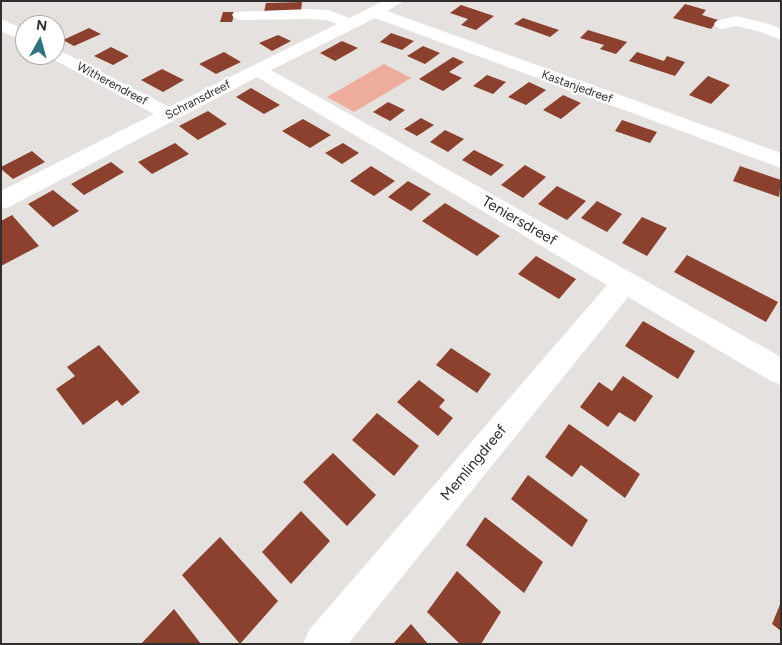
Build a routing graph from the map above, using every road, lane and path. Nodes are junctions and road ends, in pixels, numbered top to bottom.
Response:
1 (396, 1) edge
2 (374, 12) junction
3 (240, 15) dead end
4 (1, 24) edge
5 (351, 24) junction
6 (722, 24) dead end
7 (15, 32) edge
8 (781, 35) edge
9 (65, 58) edge
10 (257, 70) junction
11 (170, 115) junction
12 (781, 161) edge
13 (1, 201) edge
14 (625, 282) junction
15 (781, 372) edge
16 (323, 644) edge

1 - 2 street, Schransdreef
2 - 5 street, Schransdreef
2 - 12 street, Kastanjedreef
3 - 5 street
4 - 7 street
5 - 10 street, Schransdreef
6 - 8 street
9 - 11 street, Witherendreef
10 - 11 street, Schransdreef
10 - 14 street, Teniersdreef
11 - 13 street, Schransdreef
14 - 15 street, Teniersdreef
14 - 16 street, Memlingdreef

